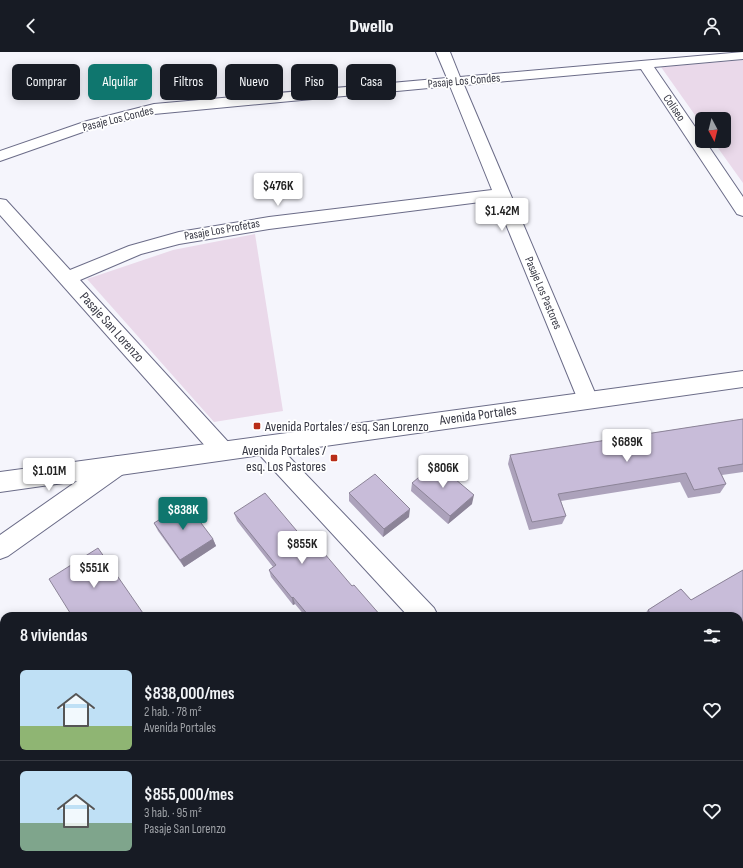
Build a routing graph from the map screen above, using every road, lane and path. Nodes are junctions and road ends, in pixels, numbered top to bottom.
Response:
1 (444, 52) edge
2 (743, 55) edge
3 (645, 64) junction
4 (456, 82) junction
5 (0, 156) edge
6 (736, 191) edge
7 (502, 194) junction
8 (0, 204) edge
9 (743, 210) edge
10 (68, 278) junction
11 (743, 379) edge
12 (588, 400) junction
13 (264, 445) junction
14 (223, 451) junction
15 (118, 465) junction
16 (0, 482) edge
17 (0, 548) edge
18 (421, 612) edge

1 - 4 street, Pasaje Los Pastores
2 - 3 street, Pasaje Los Condes
3 - 4 street, Pasaje Los Condes
3 - 6 street, Coliseo
4 - 5 street, Pasaje Los Condes
4 - 7 street, Pasaje Los Pastores
6 - 9 street, Coliseo
7 - 10 street, Pasaje Los Profetas
7 - 12 street, Pasaje Los Pastores
8 - 10 street, Pasaje San Lorenzo
10 - 14 street, Pasaje San Lorenzo
11 - 12 street, Avenida Portales
12 - 13 street, Avenida Portales
13 - 14 street, Avenida Portales
13 - 18 street
14 - 15 street, Avenida Portales
15 - 16 street, Avenida Portales
15 - 17 street, Avenida Portales

